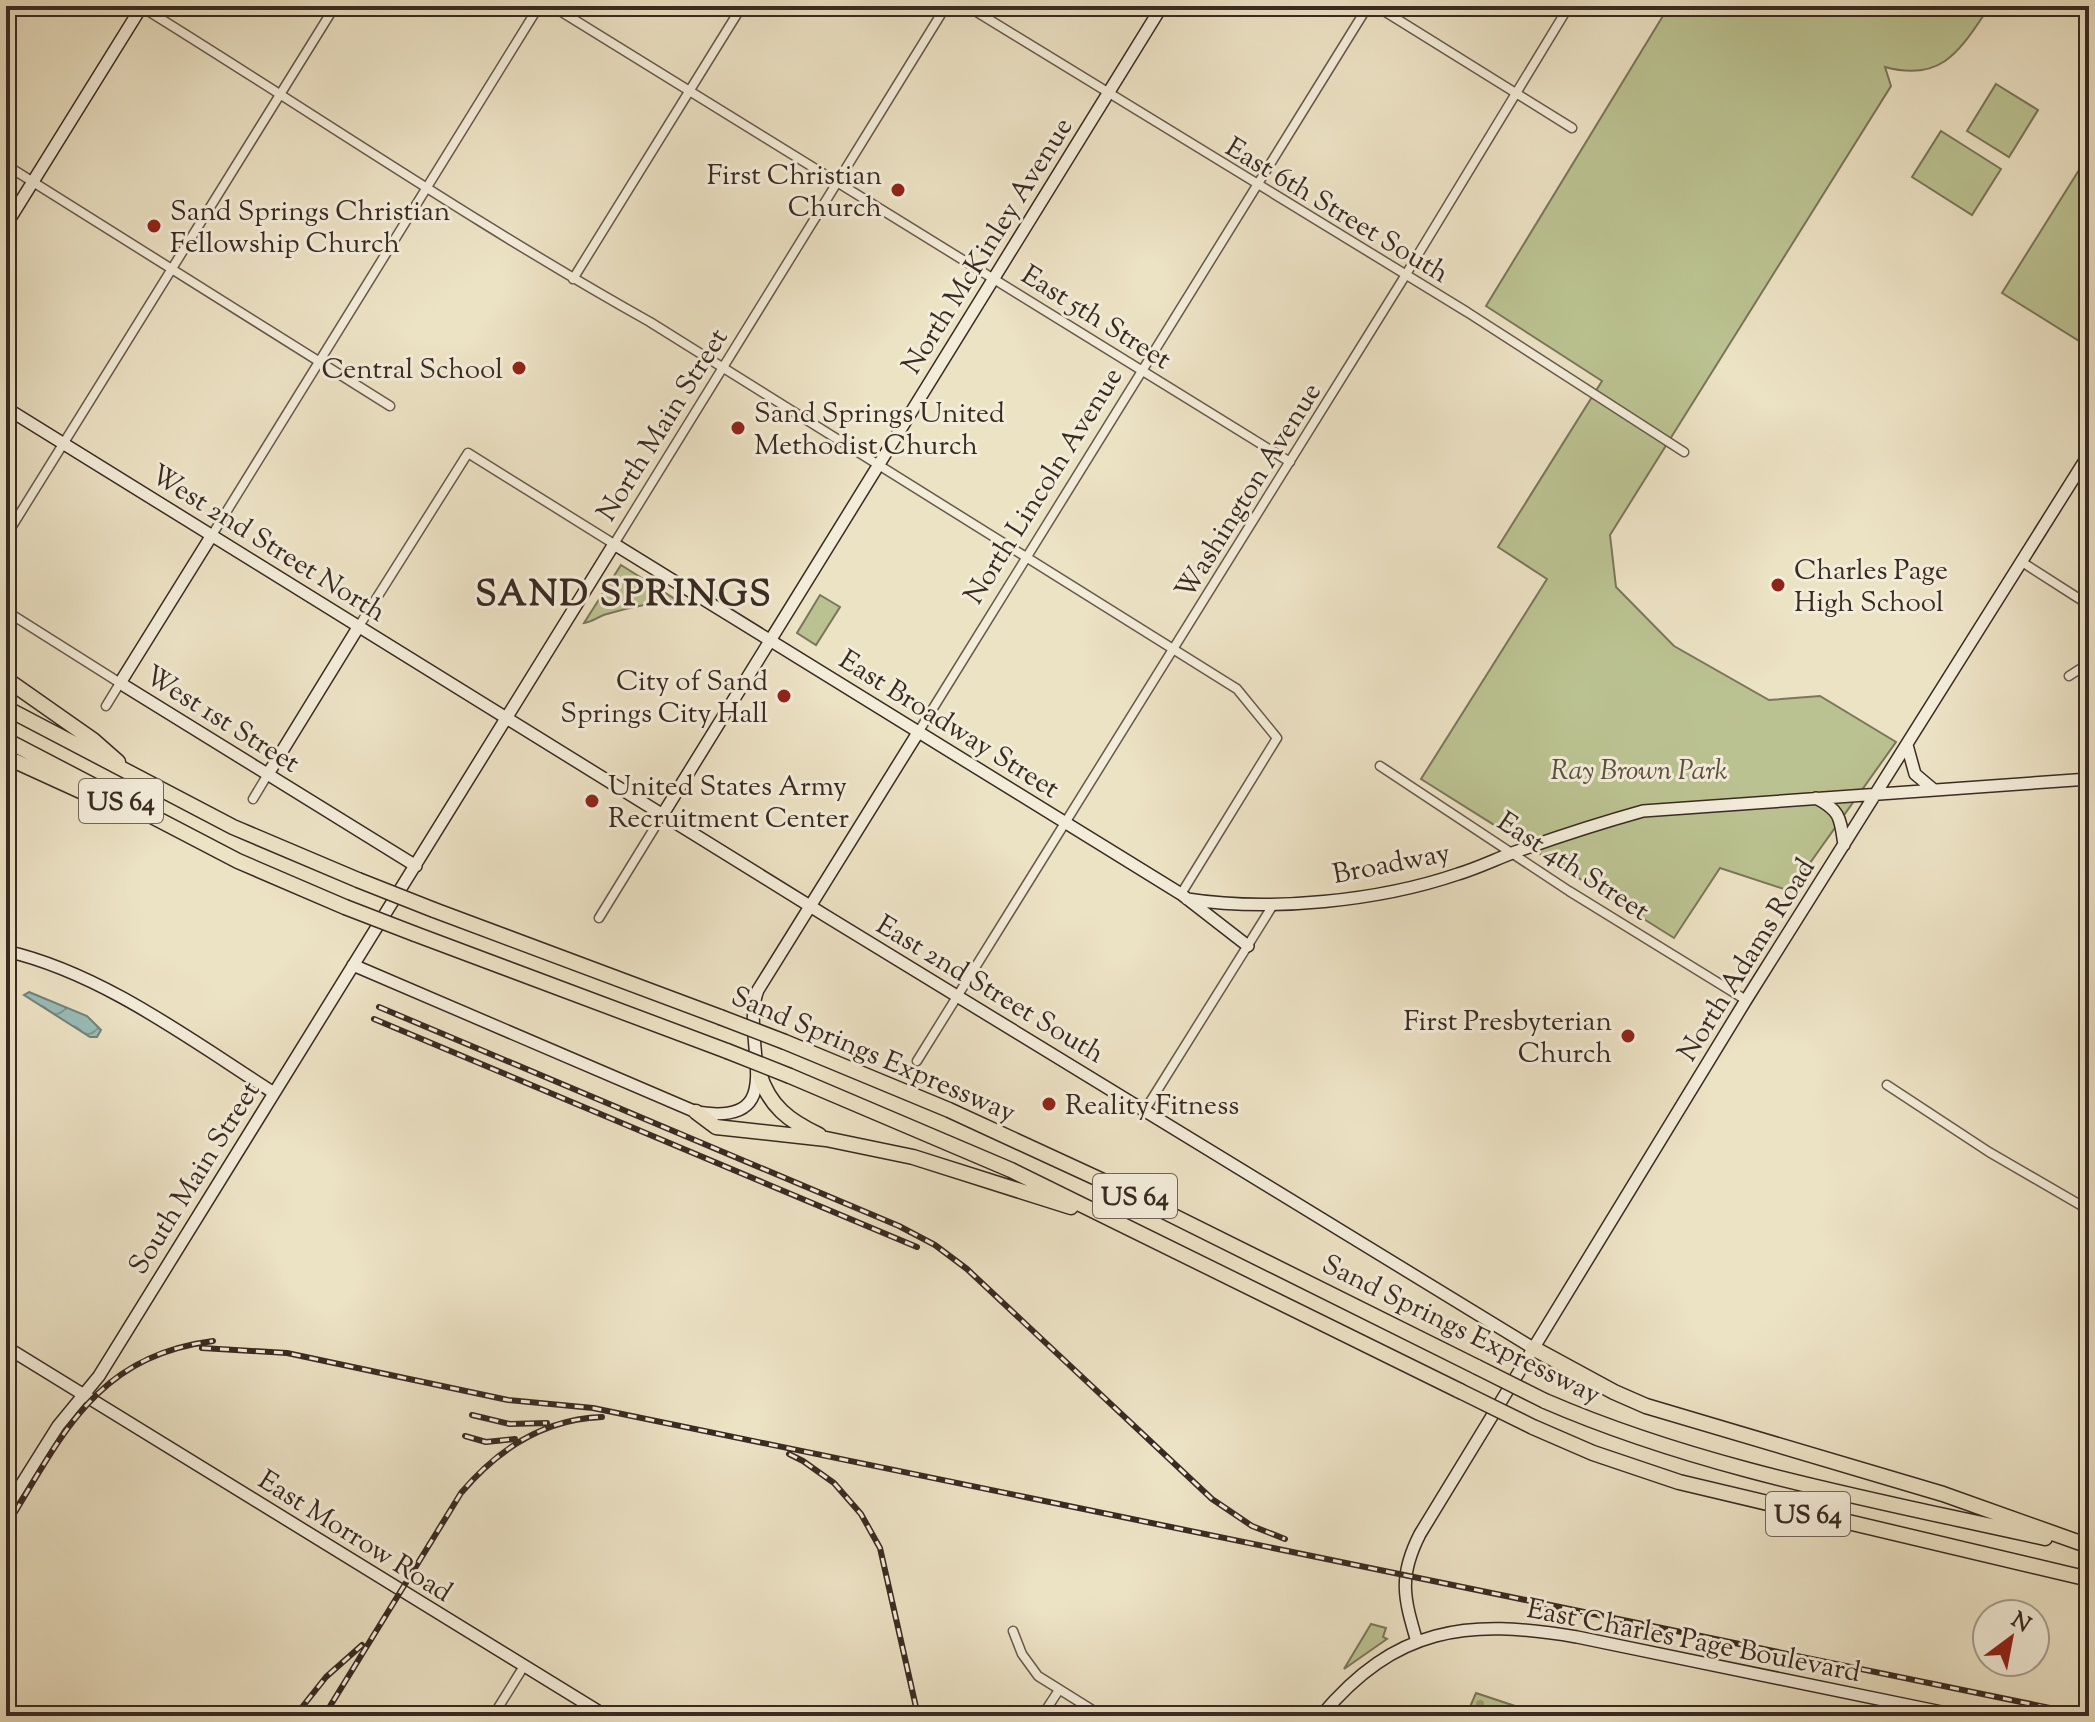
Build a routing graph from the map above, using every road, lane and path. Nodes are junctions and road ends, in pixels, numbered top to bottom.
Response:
1 (140, 6) edge
2 (335, 6) edge
3 (539, 6) edge
4 (552, 6) edge
5 (742, 6) edge
6 (946, 6) edge
7 (967, 6) edge
8 (1162, 6) edge
9 (1368, 6) edge
10 (1376, 6) edge
11 (1569, 6) edge
12 (690, 92) junction
13 (1108, 92) junction
14 (1517, 93) junction
15 (281, 94) junction
16 (1572, 128) dead end
17 (6, 165) edge
18 (32, 182) junction
19 (838, 184) junction
20 (1257, 186) junction
21 (428, 187) junction
22 (6, 225) edge
23 (173, 269) junction
24 (1405, 276) junction
25 (995, 278) junction
26 (573, 279) junction
27 (320, 361) junction
28 (724, 368) junction
29 (1142, 370) junction
30 (390, 406) dead end
31 (6, 408) edge
32 (64, 444) junction
33 (1684, 452) dead end
34 (2089, 454) edge
35 (1290, 462) junction
36 (879, 464) junction
37 (212, 535) junction
38 (6, 536) edge
39 (614, 544) junction
40 (1027, 556) junction
41 (2022, 562) junction
42 (2089, 605) edge
43 (6, 611) edge
44 (359, 626) junction
45 (770, 641) junction
46 (1175, 648) junction
47 (2089, 663) edge
48 (2069, 676) dead end
49 (6, 679) edge
50 (120, 683) junction
51 (106, 706) dead end
52 (6, 708) edge
53 (507, 717) junction
54 (919, 731) junction
55 (6, 740) edge
56 (1907, 745) junction
57 (6, 757) edge
58 (1380, 766) dead end
59 (268, 774) junction
60 (134, 777) junction
61 (2089, 779) edge
62 (1934, 790) junction
63 (1877, 793) junction
64 (1815, 798) junction
65 (253, 799) dead end
66 (663, 814) junction
67 (1066, 823) junction
68 (1844, 845) junction
69 (1514, 853) junction
70 (238, 861) junction
71 (416, 866) junction
72 (1184, 897) junction
73 (1273, 905) junction
74 (810, 906) junction
75 (599, 918) dead end
76 (1248, 946) junction
77 (6, 951) edge
78 (353, 965) junction
79 (959, 996) junction
80 (1746, 1000) junction
81 (917, 1061) dead end
82 (759, 1073) junction
83 (1887, 1085) dead end
84 (274, 1093) junction
85 (1145, 1110) junction
86 (696, 1112) junction
87 (826, 1139) junction
88 (2089, 1210) edge
89 (1125, 1224) junction
90 (6, 1347) edge
91 (1533, 1348) junction
92 (82, 1394) junction
93 (6, 1509) edge
94 (2089, 1547) edge
95 (2089, 1579) edge
96 (1013, 1631) dead end
97 (1417, 1642) junction
98 (524, 1666) junction
99 (1059, 1690) junction
100 (493, 1716) edge
101 (606, 1716) edge
102 (1042, 1716) edge
103 (1102, 1716) edge
104 (1321, 1716) edge
105 (1961, 1716) edge

1 - 15 street
1 - 18 main road
2 - 15 street
3 - 21 street
4 - 12 street, East 5th Street
5 - 12 street
6 - 19 street, North Main Street
7 - 13 street, East 6th Street South
8 - 13 main road, North McKinley Avenue
9 - 20 street, North Lincoln Avenue
10 - 14 street
11 - 14 street, Washington Avenue
12 - 19 street, East 5th Street
12 - 26 street
13 - 20 street, East 6th Street South
13 - 25 main road, North McKinley Avenue
14 - 16 street
14 - 24 street, Washington Avenue
15 - 21 street
15 - 23 street
17 - 18 street
18 - 22 main road
18 - 23 street
19 - 25 street, East 5th Street
19 - 28 street, North Main Street
20 - 24 street, East 6th Street South
20 - 29 street, North Lincoln Avenue
21 - 26 street
21 - 27 street
23 - 27 street
23 - 32 street
24 - 33 street, East 6th Street South
24 - 35 street, Washington Avenue
25 - 29 street, East 5th Street
25 - 36 main road, North McKinley Avenue
26 - 28 street
27 - 30 street
27 - 37 street
28 - 36 street
28 - 39 street, North Main Street
29 - 35 street, East 5th Street
29 - 40 street, North Lincoln Avenue
31 - 32 main road, West 2nd Street North
32 - 37 main road, West 2nd Street North
32 - 38 street
34 - 41 main road, North Adams Road
35 - 46 street, Washington Avenue
36 - 40 street
36 - 45 main road, North McKinley Avenue
37 - 44 main road, West 2nd Street North
37 - 50 main road
39 - 44 street
39 - 45 main road, East Broadway Street
39 - 53 main road, North Main Street
40 - 46 street
40 - 54 street, North Lincoln Avenue
41 - 42 street
41 - 56 main road, North Adams Road
43 - 50 street, West 1st Street
44 - 53 main road, West 2nd Street North
44 - 59 main road
45 - 54 main road, East Broadway Street
45 - 66 main road, North McKinley Avenue
46 - 67 street, Washington Avenue
46 - 72 street
47 - 48 street
49 - 60 highway
50 - 51 street
50 - 59 main road, West 1st Street
52 - 60 highway, Sand Springs Expressway / US 64
53 - 66 main road, East 2nd Street South
53 - 71 main road, North Main Street
54 - 67 main road, East Broadway Street
54 - 74 main road, North Lincoln Avenue
55 - 70 highway, Sand Springs Expressway / US 64
56 - 62 main road
56 - 63 main road, North Adams Road
57 - 70 highway
58 - 69 street, East 4th Street
59 - 65 street
59 - 71 main road, West 1st Street
60 - 94 highway, Sand Springs Expressway / US 64, bridge
61 - 62 main road, Broadway
62 - 63 main road, Broadway
63 - 64 main road, Broadway
63 - 68 main road, North Adams Road
64 - 68 main road
64 - 69 main road, Broadway
66 - 74 main road, East 2nd Street South
66 - 75 street, North McKinley Avenue
67 - 72 main road, East Broadway Street
67 - 79 street, Washington Avenue
68 - 80 main road, North Adams Road
69 - 73 main road, Broadway
69 - 80 street, East 4th Street
70 - 89 highway, Sand Springs Expressway / US 64, bridge
71 - 78 main road, South Main Street
72 - 73 main road, East Broadway Street
72 - 76 main road
73 - 76 street
74 - 79 main road, East 2nd Street South
74 - 82 main road, North Lincoln Avenue
76 - 85 street
77 - 84 main road
78 - 84 main road, South Main Street
78 - 86 main road
79 - 81 street, Washington Avenue
79 - 85 main road, East 2nd Street South
80 - 91 main road, North Adams Road
82 - 86 main road
82 - 87 highway
83 - 88 street
84 - 92 main road, South Main Street
85 - 91 main road, East 2nd Street South
86 - 87 highway
87 - 89 highway
89 - 95 highway, Sand Springs Expressway / US 64, bridge
90 - 92 main road, East Morrow Road
91 - 94 highway
91 - 97 main road, North Adams Road
92 - 93 main road, South Main Street
92 - 98 main road, East Morrow Road
96 - 99 street
97 - 104 main road, East Charles Page Boulevard
97 - 105 main road, East Charles Page Boulevard
98 - 100 street
98 - 101 main road, East Morrow Road
99 - 102 street
99 - 103 street

